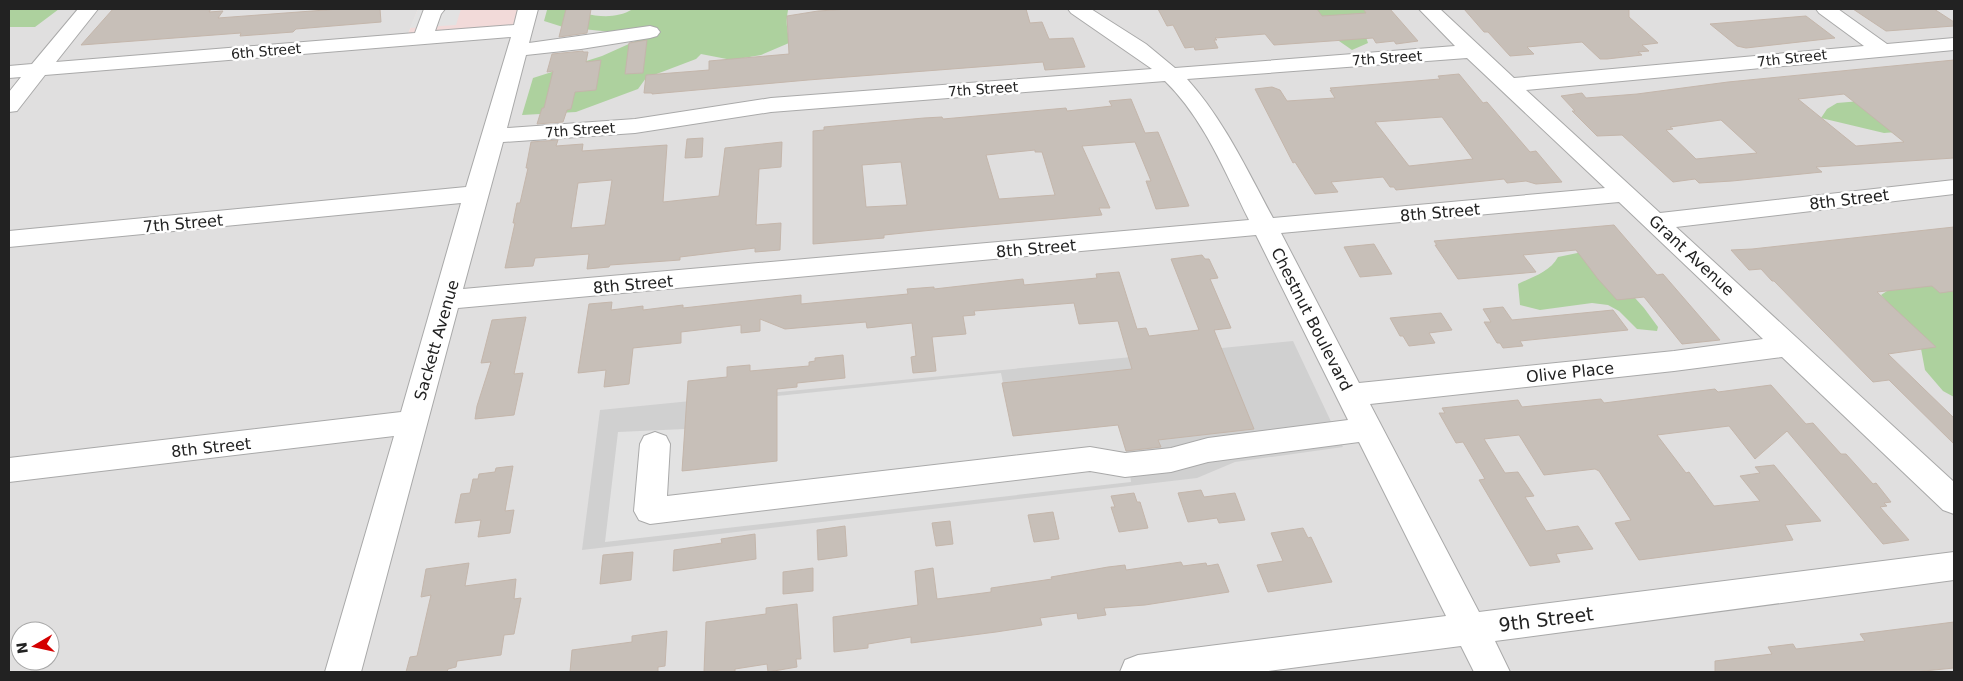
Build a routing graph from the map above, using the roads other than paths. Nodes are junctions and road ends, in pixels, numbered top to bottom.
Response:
1 (88, 9) edge
2 (435, 9) edge
3 (1078, 9) edge
4 (1429, 9) edge
5 (1826, 9) edge
6 (523, 30) edge
7 (650, 32) dead end
8 (424, 38) junction
9 (1954, 44) edge
10 (1882, 50) junction
11 (1472, 51) junction
12 (39, 69) junction
13 (9, 72) edge
14 (1172, 76) junction
15 (1510, 85) junction
16 (9, 106) edge
17 (495, 136) junction
18 (1954, 188) edge
19 (476, 194) junction
20 (1625, 194) junction
21 (1655, 221) junction
22 (1264, 226) junction
23 (9, 239) edge
24 (447, 300) junction
25 (1789, 346) junction
26 (1351, 395) junction
27 (413, 422) junction
28 (1368, 429) junction
29 (655, 444) dead end
30 (9, 470) edge
31 (1954, 501) edge
32 (1954, 566) edge
33 (1471, 629) junction
34 (343, 672) edge
35 (1138, 672) edge
36 (1492, 672) edge

1 - 12 street
2 - 8 street
3 - 14 street, Chestnut Boulevard
4 - 11 street, Grant Avenue
5 - 10 street
6 - 7 street, 6th Street
6 - 8 street, 6th Street
6 - 17 street, Sackett Avenue
8 - 12 street, 6th Street
9 - 10 street, 7th Street
10 - 15 street, 7th Street
11 - 14 street, 7th Street
11 - 15 street, Grant Avenue
12 - 13 street, 6th Street
12 - 16 street
14 - 17 street, 7th Street
14 - 22 street, Chestnut Boulevard
15 - 20 street, Grant Avenue
17 - 19 street, Sackett Avenue
18 - 21 street, 8th Street
19 - 23 street, 7th Street
19 - 24 street, Sackett Avenue
20 - 21 street, Grant Avenue
20 - 22 street, 8th Street
21 - 25 street, Grant Avenue
22 - 24 street, 8th Street
22 - 26 street, Chestnut Boulevard
24 - 27 street, Sackett Avenue
25 - 26 street, Olive Place
25 - 31 street, Grant Avenue
26 - 28 street, Chestnut Boulevard
27 - 30 street, 8th Street
27 - 34 street, Sackett Avenue
28 - 29 street
28 - 33 street, Chestnut Boulevard
32 - 33 street, 9th Street
33 - 35 street, 9th Street
33 - 36 street, Chestnut Boulevard

